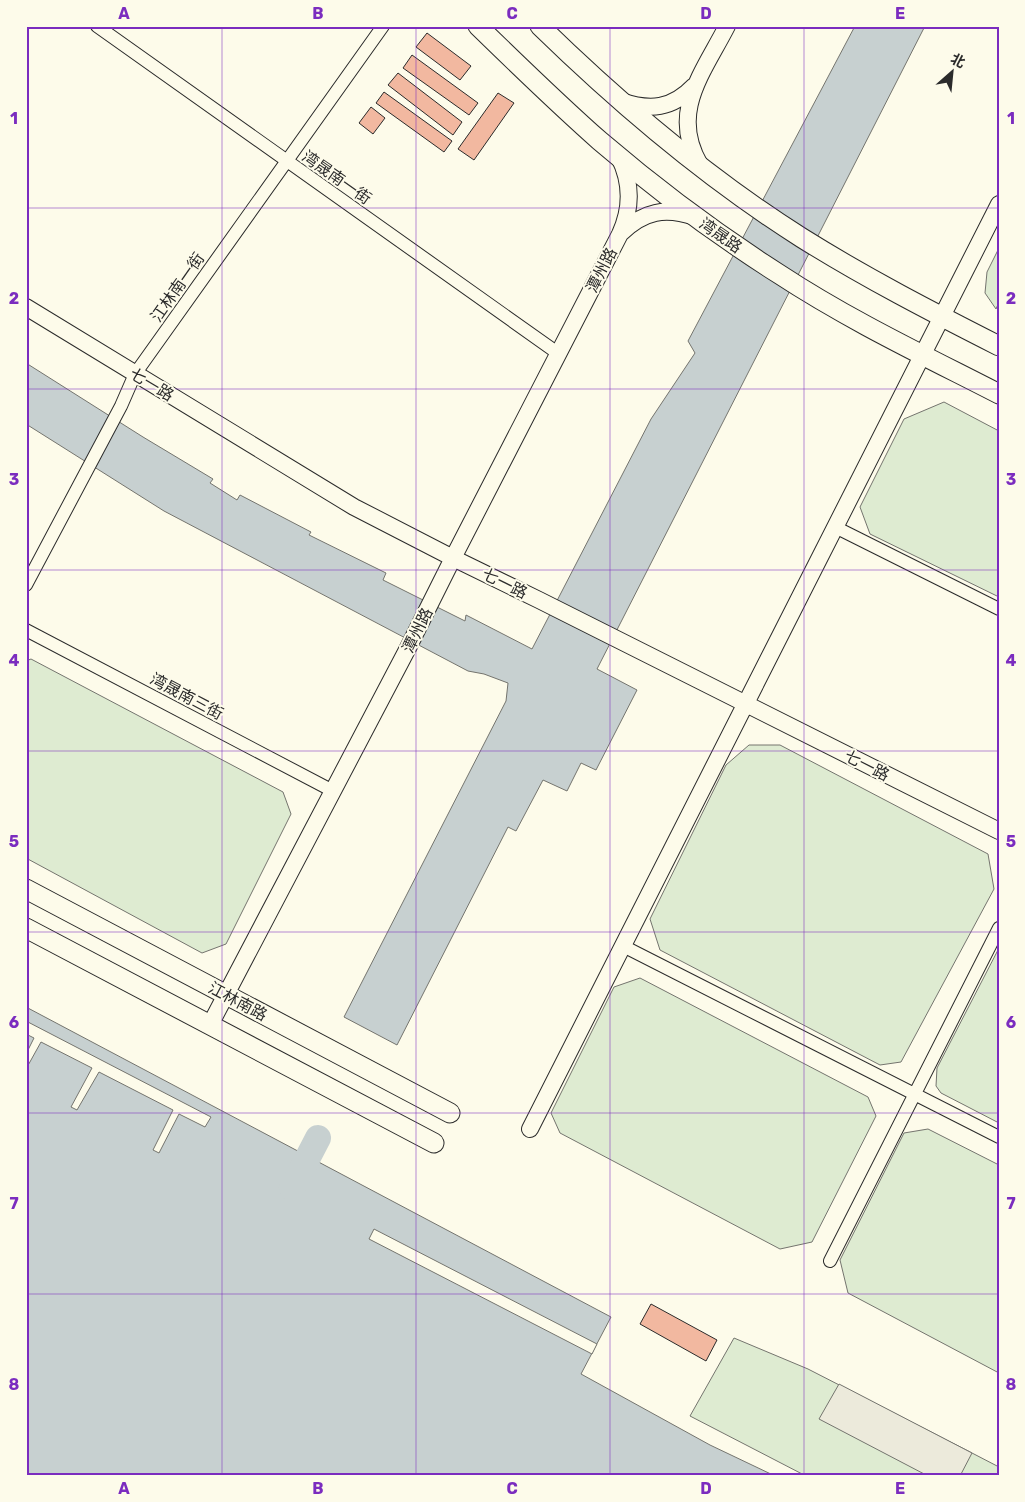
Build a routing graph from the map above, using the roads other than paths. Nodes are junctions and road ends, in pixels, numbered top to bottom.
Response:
1 (97, 26) edge
2 (383, 26) edge
3 (478, 26) edge
4 (540, 26) edge
5 (727, 26) edge
6 (698, 83) junction
7 (620, 101) junction
8 (619, 157) junction
9 (287, 161) junction
10 (701, 167) junction
11 (999, 204) edge
12 (698, 218) junction
13 (620, 234) junction
14 (26, 307) edge
15 (942, 316) junction
16 (999, 346) edge
17 (558, 354) junction
18 (922, 355) junction
19 (135, 374) junction
20 (999, 394) edge
21 (835, 527) junction
22 (452, 558) junction
23 (26, 585) edge
24 (999, 609) edge
25 (26, 630) edge
26 (746, 704) junction
27 (333, 791) junction
28 (999, 831) edge
29 (26, 889) edge
30 (26, 928) edge
31 (999, 928) edge
32 (623, 946) junction
33 (226, 994) junction
34 (210, 1025) junction
35 (915, 1094) junction
36 (450, 1113) dead end
37 (530, 1128) dead end
38 (999, 1137) edge
39 (434, 1143) dead end
40 (830, 1261) dead end

1 - 9 street, 湾晟南一街
2 - 9 street, 江林南一街
3 - 8 main road, 湾晟路
4 - 7 main road
5 - 6 street
6 - 7 street
6 - 10 street
7 - 10 main road
8 - 12 main road, 湾晟路
8 - 13 street, 潭州路
9 - 17 street, 湾晟南一街
9 - 19 street, 江林南一街
10 - 15 main road
11 - 15 street
12 - 13 street
12 - 18 main road, 湾晟路
13 - 17 street, 潭州路
14 - 19 street, 七一路
15 - 16 main road
15 - 18 street
17 - 22 street, 潭州路
18 - 20 main road, 湾晟路
18 - 21 street
19 - 22 street, 七一路
19 - 23 street, 江林南一街
21 - 24 street
21 - 26 street
22 - 26 street, 七一路
22 - 27 street, 潭州路
25 - 27 street, 湾晟南三街
26 - 28 street, 七一路
26 - 32 street
27 - 33 street, 潭州路
29 - 33 main road, 江林南路
30 - 34 main road
31 - 35 street
32 - 35 street
32 - 37 street
33 - 34 street, 潭州路
33 - 36 main road, 江林南路
34 - 39 main road
35 - 38 street
35 - 40 street

